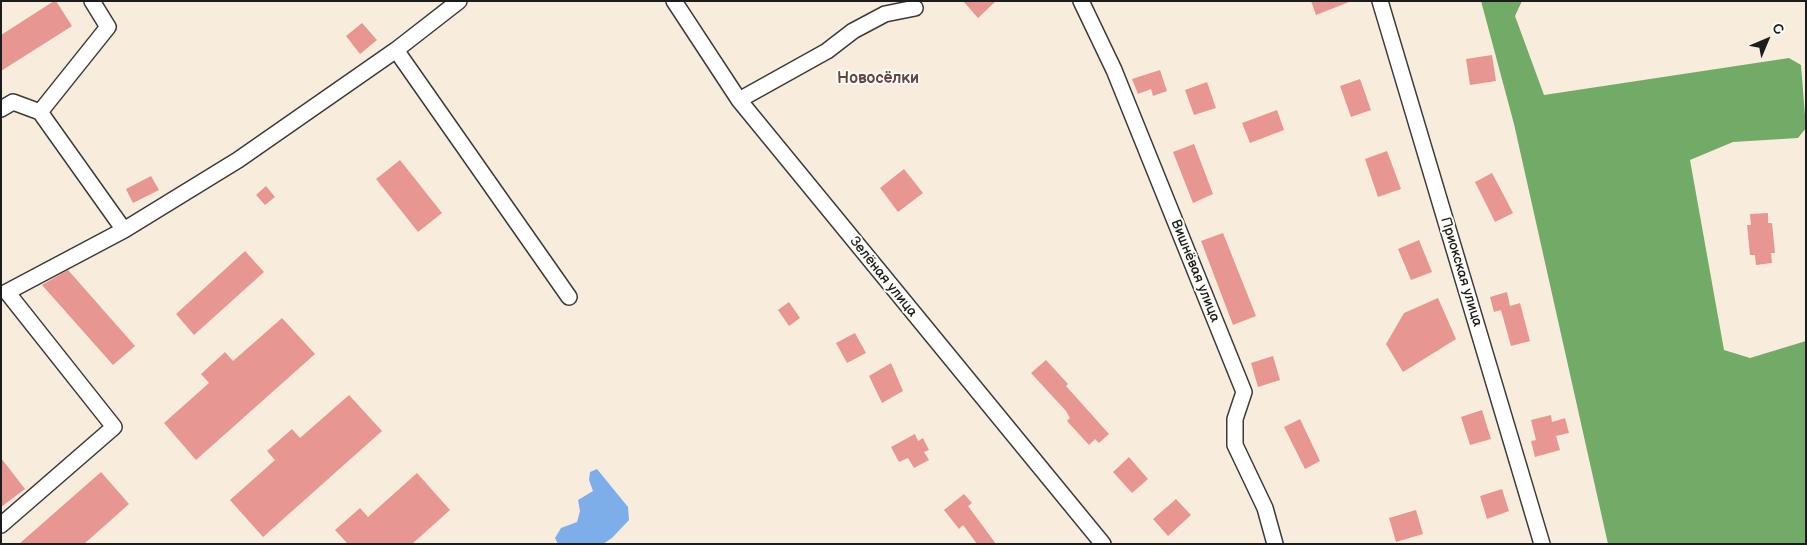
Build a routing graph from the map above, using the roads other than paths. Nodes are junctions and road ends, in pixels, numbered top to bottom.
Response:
1 (92, 1) edge
2 (459, 1) edge
3 (674, 1) edge
4 (1081, 1) edge
5 (1380, 1) edge
6 (916, 8) dead end
7 (396, 50) junction
8 (739, 100) junction
9 (1, 109) edge
10 (40, 112) junction
11 (124, 230) junction
12 (569, 297) dead end
13 (1, 525) edge
14 (1103, 544) edge
15 (1275, 544) edge
16 (1542, 544) edge

1 - 10 street
2 - 7 street
3 - 8 street, Зелёная улица
4 - 15 street, Вишнёвая улица
5 - 16 street, Приокская улица
6 - 8 street
7 - 11 street
7 - 12 street
8 - 14 street, Зелёная улица
9 - 10 street
10 - 11 street
11 - 13 street

